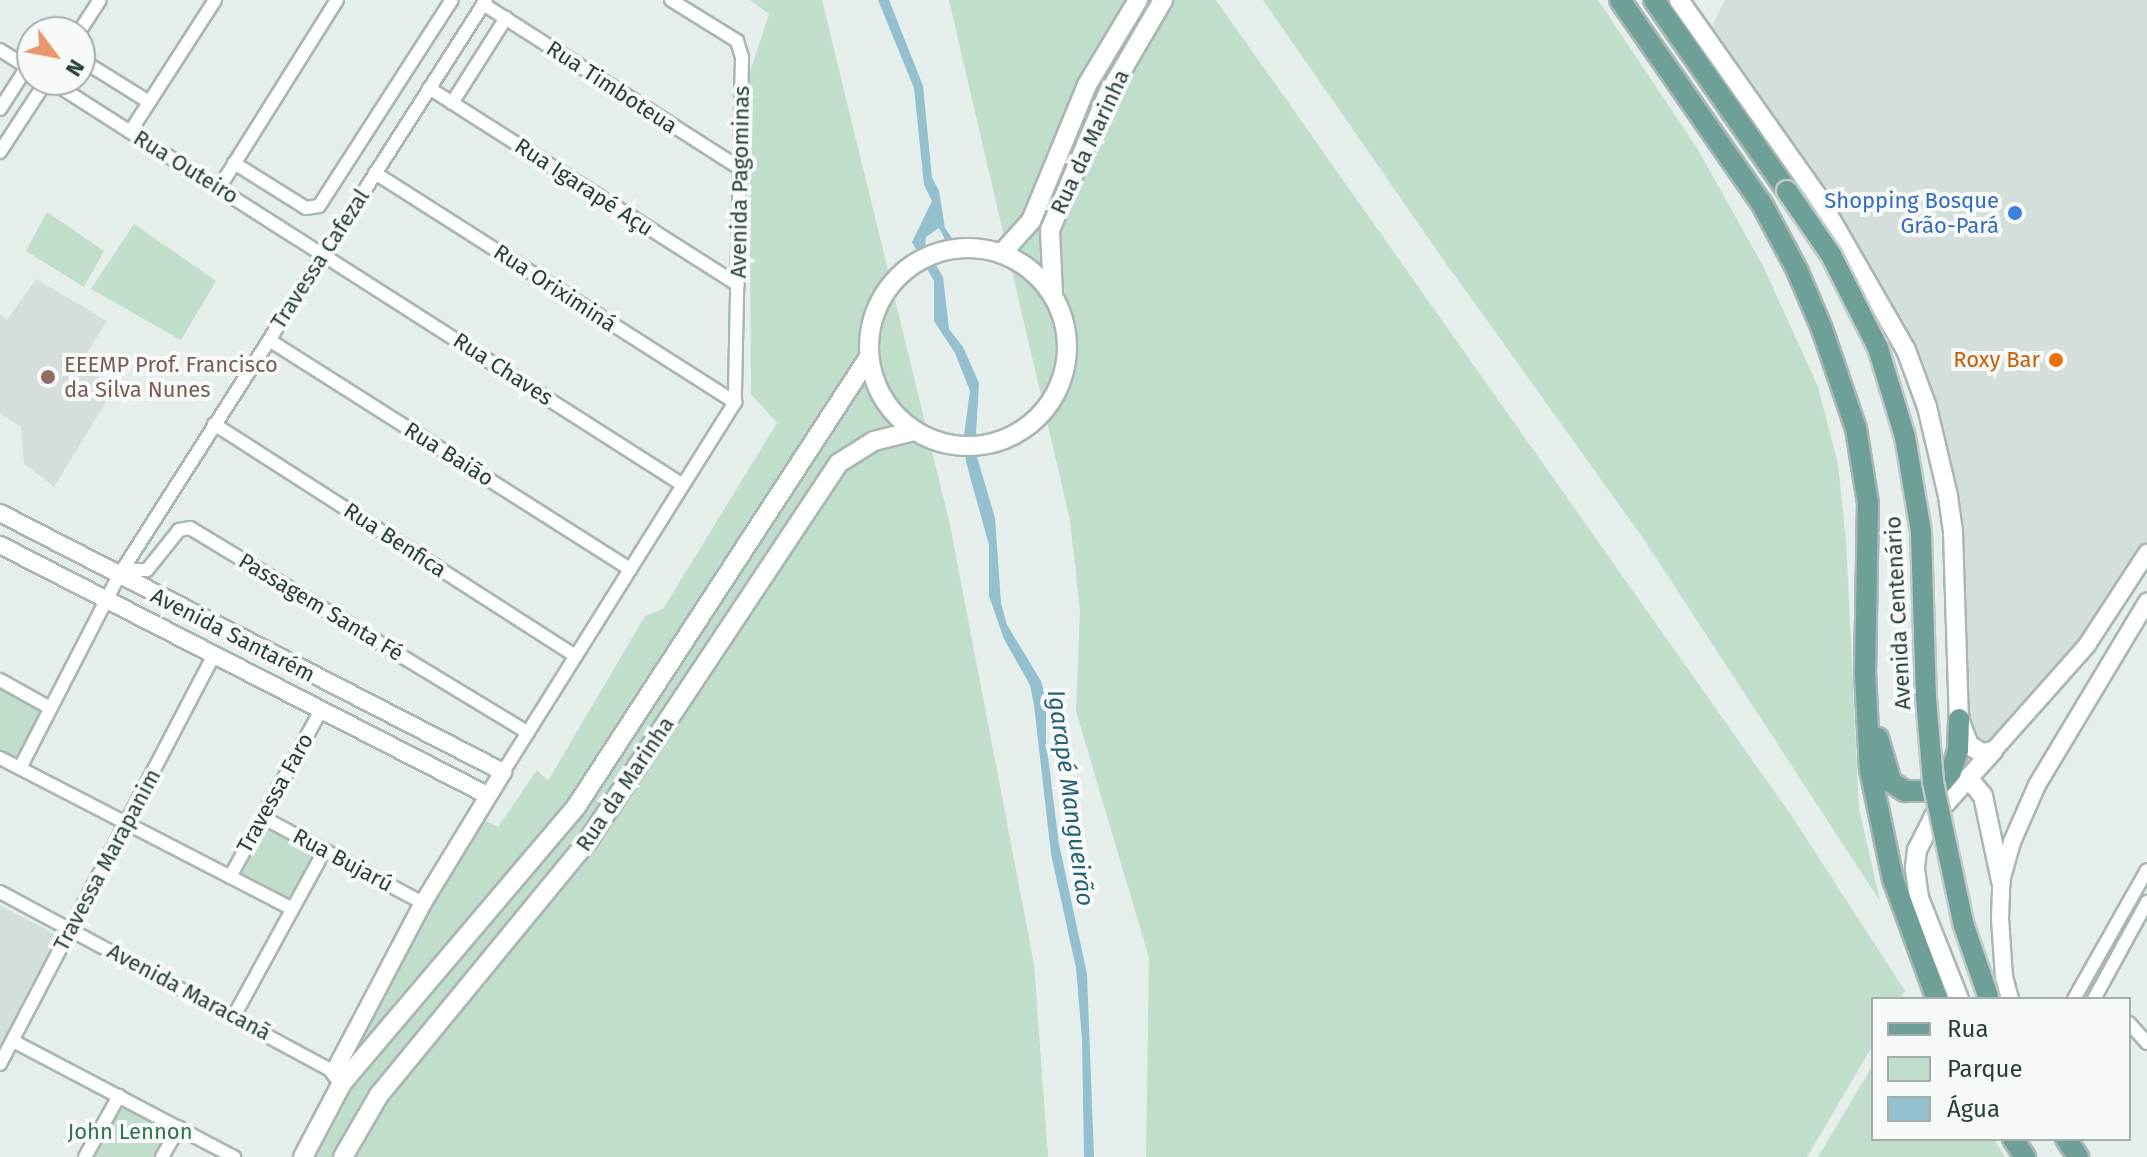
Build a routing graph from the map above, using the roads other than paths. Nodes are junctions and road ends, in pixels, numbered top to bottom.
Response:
1 (215, 0) edge
2 (337, 0) edge
3 (452, 0) edge
4 (671, 0) edge
5 (1138, 0) edge
6 (1163, 0) edge
7 (1620, 0) edge
8 (1654, 0) edge
9 (1679, 0) edge
10 (485, 2) edge
11 (1692, 9) edge
12 (506, 18) junction
13 (96, 69) edge
14 (16, 87) edge
15 (429, 88) junction
16 (37, 96) edge
17 (73, 96) edge
18 (149, 102) junction
19 (452, 103) junction
20 (0, 109) edge
21 (130, 132) junction
22 (0, 152) edge
23 (234, 163) junction
24 (741, 169) junction
25 (375, 173) junction
26 (219, 188) junction
27 (1002, 253) junction
28 (323, 254) junction
29 (738, 285) junction
30 (1053, 294) junction
31 (269, 340) junction
32 (869, 357) junction
33 (735, 402) junction
34 (214, 424) junction
35 (914, 431) junction
36 (683, 485) junction
37 (0, 513) edge
38 (0, 545) edge
39 (2147, 553) edge
40 (630, 569) junction
41 (120, 574) junction
42 (107, 601) junction
43 (2147, 602) edge
44 (213, 656) junction
45 (576, 656) junction
46 (1865, 672) junction
47 (0, 680) edge
48 (50, 708) junction
49 (321, 710) junction
50 (1959, 719) junction
51 (528, 733) junction
52 (1993, 751) junction
53 (467, 754) junction
54 (0, 758) edge
55 (20, 768) junction
56 (503, 772) junction
57 (452, 777) junction
58 (1968, 778) junction
59 (487, 795) junction
60 (262, 817) junction
61 (126, 823) junction
62 (325, 850) junction
63 (2147, 870) edge
64 (230, 877) junction
65 (2001, 881) junction
66 (0, 892) edge
67 (2147, 902) edge
68 (423, 903) junction
69 (292, 909) junction
70 (2120, 917) junction
71 (2134, 926) junction
72 (71, 929) junction
73 (2099, 996) edge
74 (1936, 997) edge
75 (1958, 997) edge
76 (1989, 997) edge
77 (2010, 997) edge
78 (2075, 997) edge
79 (234, 1016) junction
80 (2131, 1025) edge
81 (13, 1041) junction
82 (2147, 1043) edge
83 (0, 1064) edge
84 (338, 1077) junction
85 (119, 1096) junction
86 (179, 1128) junction
87 (85, 1157) edge
88 (162, 1157) edge
89 (234, 1157) edge
90 (303, 1157) edge
91 (343, 1157) edge

1 - 18 street
2 - 23 street
3 - 23 street, Travessa Cafezal
4 - 24 street, Avenida Pagominas
5 - 27 main road, Rua da Marinha
6 - 30 main road, Rua da Marinha
7 - 46 main road, Avenida Centenário
8 - 76 main road, Avenida Centenário, bridge
9 - 11 main road
10 - 12 street, Rua Timboteua
10 - 15 street, Travessa Cafezal
11 - 50 main road
12 - 19 street
12 - 24 street, Rua Timboteua
13 - 18 street
14 - 20 street
15 - 19 street, Rua Igarapé Açu
15 - 25 street, Travessa Cafezal
16 - 22 street
17 - 21 street, Rua Outeiro
18 - 21 street
19 - 29 street, Rua Igarapé Açu
21 - 26 street, Rua Outeiro
23 - 26 street
24 - 29 street, Avenida Pagominas
25 - 28 street, Travessa Cafezal
25 - 33 street, Rua Oriximiná
26 - 28 street, Rua Outeiro
27 - 30 main road
27 - 32 main road
28 - 31 street, Travessa Cafezal
28 - 36 street, Rua Chaves
29 - 33 street, Avenida Pagominas
30 - 35 main road
31 - 34 street, Travessa Cafezal
31 - 40 street, Rua Baião
32 - 35 main road
32 - 84 main road, Rua da Marinha
33 - 36 street, Rua da Marinha
34 - 41 street, Travessa Cafezal
34 - 45 street, Rua Benfica
35 - 91 main road, Rua da Marinha
36 - 40 street, Rua da Marinha
37 - 41 street, Avenida Santarém
38 - 42 street, Avenida Santarém
39 - 52 street
40 - 45 street, Rua da Marinha
41 - 42 street, Travessa Cafezal
41 - 51 street, Passagem Santa Fé
41 - 53 street, Avenida Santarém
42 - 44 street, Avenida Santarém
42 - 48 street, Travessa Cafezal
43 - 65 street
44 - 49 street, Avenida Santarém
44 - 61 street, Travessa Marapanim
45 - 51 street, Rua da Marinha
46 - 50 main road
46 - 74 main road, Avenida Centenário
47 - 48 street
48 - 55 street, Travessa Cafezal
49 - 57 street, Avenida Santarém
49 - 60 street, Travessa Faro
50 - 52 main road
51 - 56 street, Rua da Marinha
52 - 58 main road
53 - 56 street, Avenida Santarém
53 - 57 street
54 - 55 street
55 - 61 street
56 - 59 street, Rua da Marinha
57 - 59 street, Avenida Santarém
58 - 65 main road
58 - 75 main road
59 - 68 street, Rua da Marinha
60 - 62 street, Rua Bujarú
60 - 64 street, Travessa Faro
61 - 64 street
61 - 72 street, Travessa Marapanim
62 - 68 street, Rua Bujarú
62 - 69 street
63 - 70 street
64 - 69 street
65 - 77 street
66 - 72 street, Avenida Maracanã
67 - 71 street
68 - 84 street, Rua da Marinha
69 - 79 street
70 - 71 street
70 - 78 street
71 - 73 street
72 - 79 street, Avenida Maracanã
72 - 81 street, Travessa Marapanim
79 - 84 street, Avenida Maracanã
80 - 82 street
81 - 83 street, Travessa Marapanim
81 - 85 street
84 - 90 main road, Rua da Marinha
85 - 86 street
85 - 87 street
86 - 88 street
86 - 89 street

